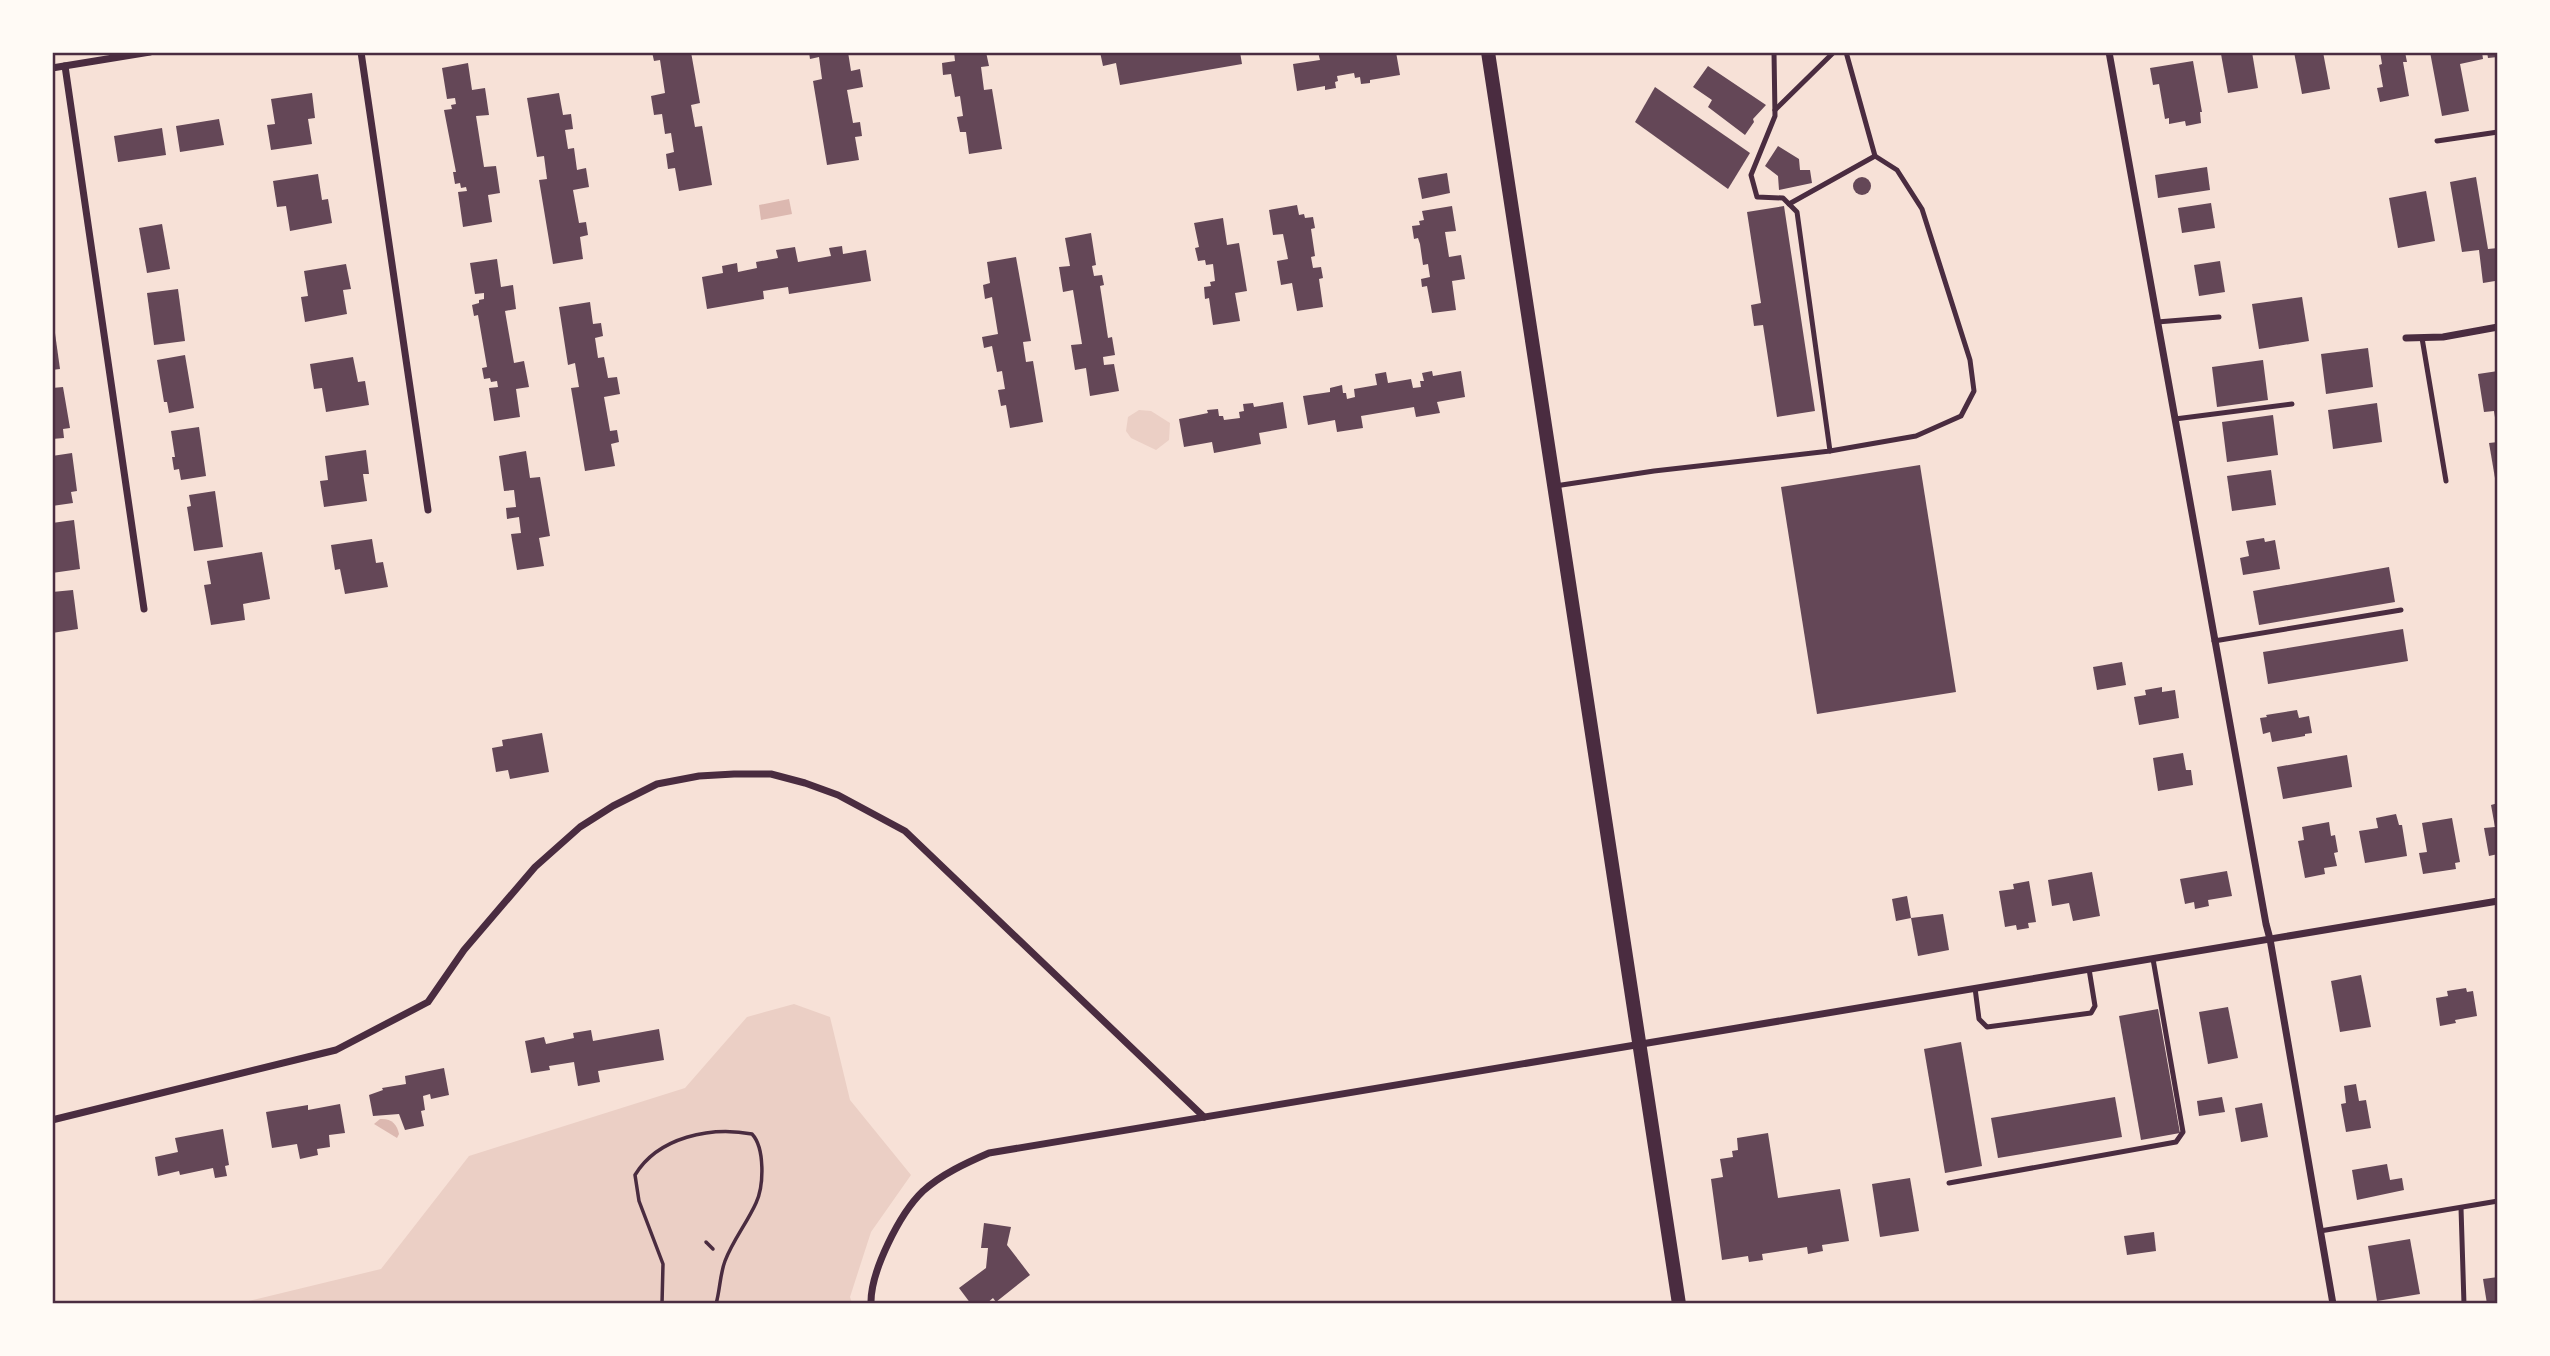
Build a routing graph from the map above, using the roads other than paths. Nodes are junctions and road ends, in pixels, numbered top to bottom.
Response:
1 (150, 52) edge
2 (361, 52) edge
3 (1488, 52) edge
4 (1774, 52) edge
5 (1834, 52) edge
6 (1846, 52) edge
7 (2109, 52) edge
8 (65, 66) junction
9 (52, 68) edge
10 (1775, 110) junction
11 (2497, 132) edge
12 (2437, 141) dead end
13 (1875, 156) junction
14 (1789, 204) junction
15 (2219, 317) dead end
16 (2157, 322) junction
17 (2497, 327) edge
18 (2406, 338) dead end
19 (2422, 338) junction
20 (2292, 404) dead end
21 (2175, 419) junction
22 (1830, 451) junction
23 (2446, 481) dead end
24 (1554, 486) junction
25 (428, 510) dead end
26 (144, 609) dead end
27 (2401, 610) dead end
28 (2214, 640) junction
29 (2497, 901) edge
30 (2270, 939) junction
31 (2154, 959) junction
32 (2089, 969) junction
33 (1975, 988) junction
34 (1639, 1045) junction
35 (1204, 1117) junction
36 (52, 1120) edge
37 (1949, 1183) dead end
38 (2497, 1201) edge
39 (2460, 1208) junction
40 (2320, 1231) junction
41 (871, 1304) edge
42 (1679, 1304) edge
43 (2333, 1304) edge
44 (2464, 1304) edge

1 - 8 street
2 - 25 street
3 - 24 main road
4 - 10 lane
5 - 10 lane
6 - 13 lane
7 - 16 street
8 - 9 street
8 - 26 street
10 - 14 lane
11 - 12 lane
13 - 14 lane
13 - 22 lane
14 - 22 lane
15 - 16 lane
16 - 21 street
17 - 19 street
18 - 19 street
19 - 23 lane
20 - 21 lane
21 - 28 street
22 - 24 lane
24 - 34 main road
27 - 28 lane
28 - 30 street
29 - 30 street
30 - 31 street
30 - 40 street
31 - 32 street
31 - 37 lane
32 - 33 street
32 - 33 lane
33 - 34 street
34 - 35 street
34 - 42 main road
35 - 36 street
35 - 41 street
38 - 39 lane
39 - 40 lane
39 - 44 lane
40 - 43 street

